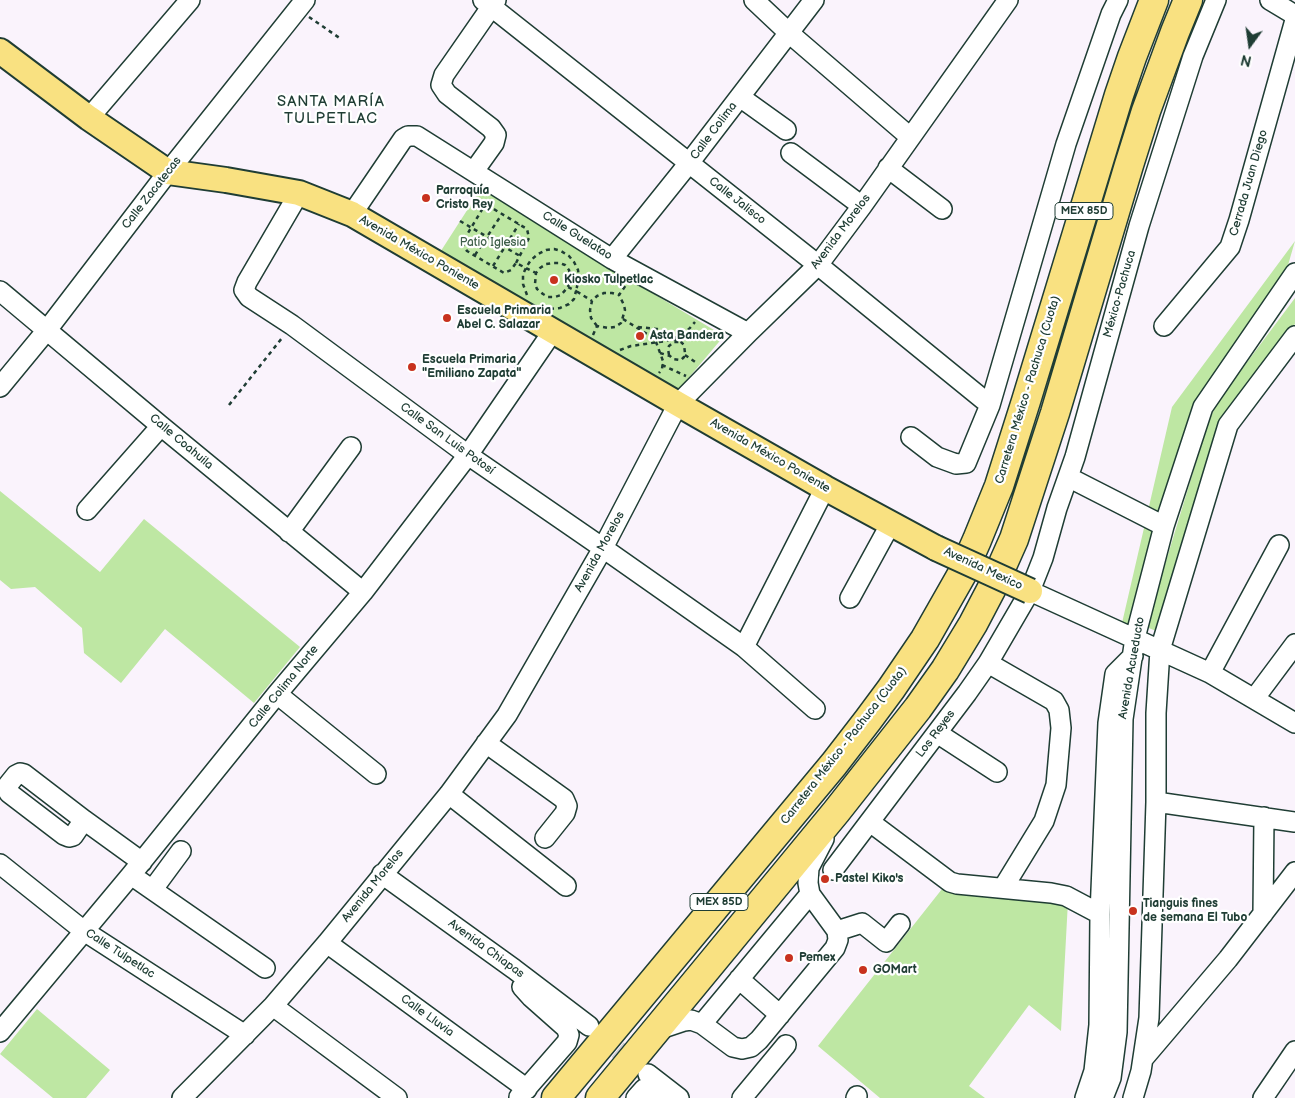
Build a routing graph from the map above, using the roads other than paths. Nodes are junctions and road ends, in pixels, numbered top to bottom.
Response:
1 (190, 0) edge
2 (754, 0) edge
3 (814, 0) edge
4 (1008, 0) edge
5 (1118, 0) edge
6 (1154, 0) edge
7 (1188, 0) edge
8 (1216, 0) edge
9 (1270, 0) edge
10 (490, 2) edge
11 (301, 5) edge
12 (1295, 16) edge
13 (1295, 20) edge
14 (789, 33) junction
15 (0, 51) edge
16 (740, 97) junction
17 (88, 118) junction
18 (786, 130) dead end
19 (910, 137) junction
20 (791, 152) dead end
21 (689, 164) junction
22 (888, 168) junction
23 (474, 171) junction
24 (168, 172) junction
25 (299, 193) junction
26 (862, 206) junction
27 (942, 209) dead end
28 (352, 214) junction
29 (612, 259) junction
30 (818, 265) junction
31 (1294, 272) edge
32 (0, 291) edge
33 (1164, 326) dead end
34 (47, 330) junction
35 (553, 331) junction
36 (748, 332) junction
37 (1295, 336) edge
38 (0, 387) edge
39 (678, 404) junction
40 (990, 405) junction
41 (161, 426) junction
42 (911, 437) dead end
43 (352, 447) dead end
44 (468, 455) junction
45 (1068, 477) junction
46 (825, 488) junction
47 (86, 510) dead end
48 (891, 523) junction
49 (1164, 526) junction
50 (289, 532) junction
51 (1279, 544) dead end
52 (603, 548) junction
53 (936, 548) joint
54 (1030, 591) junction
55 (362, 592) junction
56 (850, 598) dead end
57 (1295, 644) edge
58 (744, 647) junction
59 (1134, 647) junction
60 (1160, 650) junction
61 (988, 663) junction
62 (1210, 673) junction
63 (278, 694) junction
64 (1254, 698) junction
65 (815, 709) dead end
66 (1295, 723) edge
67 (937, 734) junction
68 (486, 743) junction
69 (997, 772) dead end
70 (376, 774) dead end
71 (448, 794) junction
72 (1156, 802) junction
73 (836, 812) junction
74 (1264, 817) junction
75 (84, 820) dead end
76 (870, 822) junction
77 (1295, 822) edge
78 (545, 838) dead end
79 (181, 851) dead end
80 (0, 864) edge
81 (137, 869) junction
82 (833, 870) dead end
83 (1295, 872) edge
84 (382, 874) junction
85 (566, 886) dead end
86 (1003, 888) junction
87 (152, 889) junction
88 (810, 894) junction
89 (1100, 914) junction
90 (1263, 914) junction
91 (900, 924) dead end
92 (84, 931) junction
93 (837, 931) junction
94 (327, 943) junction
95 (265, 968) dead end
96 (514, 969) junction
97 (739, 979) junction
98 (273, 1006) junction
99 (780, 1015) junction
100 (702, 1024) junction
101 (589, 1026) tunnel mouth
102 (656, 1030) junction
103 (0, 1032) edge
104 (245, 1035) junction
105 (786, 1045) dead end
106 (1295, 1051) edge
107 (1143, 1059) junction
108 (648, 1074) tunnel mouth
109 (522, 1094) edge
110 (182, 1098) edge
111 (398, 1098) edge
112 (556, 1098) edge
113 (600, 1098) edge
114 (636, 1098) edge
115 (656, 1098) edge
116 (679, 1098) edge
117 (742, 1098) edge
118 (1085, 1098) edge
119 (1103, 1098) edge
120 (1132, 1098) edge
121 (1263, 1098) edge

1 - 17 street
2 - 14 street
3 - 14 street, Calle Colima
4 - 19 street, Avenida Morelos
5 - 40 street
6 - 112 highway, Carretera México - Pachuca (Cuota) / MEX 85D
7 - 73 highway, MEX 85D
8 - 45 street, México-Pachuca
9 - 12 street
10 - 21 street, Calle Jalisco
10 - 23 street
11 - 24 street, Calle Zacatecas
13 - 33 street, Cerrada Juan Diego
14 - 16 street, Calle Colima
14 - 19 street
15 - 17 main road, Avenida México Poniente
16 - 18 street
16 - 21 street, Calle Colima
17 - 24 main road, Avenida México Poniente
19 - 22 street, Avenida Morelos
20 - 26 street
21 - 29 street, Calle Colima
21 - 30 street, Calle Jalisco
22 - 26 street, Avenida Morelos
22 - 27 street
23 - 28 street, Calle Guelatao
23 - 29 street, Calle Guelatao
24 - 25 main road, Avenida México Poniente
24 - 34 street, Calle Zacatecas
25 - 28 main road, Avenida México Poniente
25 - 44 street, Calle San Luis Potosí
26 - 30 street, Avenida Morelos
28 - 35 main road, Avenida México Poniente
29 - 36 street, Calle Guelatao
30 - 36 street, Avenida Morelos
30 - 40 street, Calle Jalisco
31 - 49 street, Avenida Acueducto
32 - 34 street, Calle Coahuila
34 - 38 street, Calle Zacatecas
34 - 41 street, Calle Coahuila
35 - 39 main road, Avenida México Poniente
35 - 44 street, Calle Colima Norte
36 - 39 street, Avenida Morelos
37 - 60 street, Avenida Acueducto
39 - 46 main road, Avenida México Poniente
39 - 52 street, Avenida Morelos
40 - 42 street
41 - 47 street
41 - 50 street, Calle Coahuila
43 - 50 street
44 - 52 street, Calle San Luis Potosí
44 - 55 street, Calle Colima Norte
45 - 49 street
45 - 54 street, México-Pachuca
46 - 48 main road, Avenida México Poniente
46 - 58 street
48 - 53 main road, Avenida México Poniente
48 - 56 street
49 - 59 street, Avenida Acueducto
50 - 55 street, Calle Coahuila
51 - 62 street
52 - 58 street, Calle San Luis Potosí
52 - 68 street, Avenida Morelos
53 - 54 main road, Avenida Mexico, bridge
54 - 59 street
54 - 61 street, Los Reyes
55 - 63 street, Calle Colima Norte
57 - 64 street
58 - 65 street, Calle San Luis Potosí
59 - 60 street
59 - 89 street
59 - 119 street, Avenida Acueducto
60 - 62 street
60 - 72 street, Avenida Acueducto
61 - 67 street, Los Reyes
61 - 86 street
62 - 64 street
63 - 70 street
63 - 81 street, Calle Colima Norte
64 - 66 street
67 - 69 street
67 - 76 street, Los Reyes
68 - 71 street, Avenida Morelos
68 - 78 street
71 - 84 street, Avenida Morelos
71 - 85 street
72 - 74 street
72 - 107 street, Avenida Acueducto
73 - 88 street
73 - 102 highway, MEX 85D
74 - 77 street
74 - 90 street
75 - 81 street
76 - 82 street, Los Reyes
76 - 86 street
79 - 87 street
80 - 92 street, Calle Tulpetlac
81 - 87 street
81 - 92 street, Calle Colima Norte
83 - 90 street
84 - 94 street, Avenida Morelos
84 - 96 street, Avenida Chiapas
86 - 89 street
87 - 95 street
88 - 93 street
88 - 97 street
89 - 118 street
90 - 107 street
91 - 93 street
92 - 103 street, Calle Colima Norte
92 - 104 street, Calle Tulpetlac
93 - 99 street
94 - 98 street, Avenida Morelos
94 - 109 street, Calle Lluvia
96 - 101 street, Avenida Chiapas
96 - 109 street
97 - 99 street
97 - 100 street
98 - 104 street, Avenida Morelos
98 - 111 street
99 - 100 street
100 - 102 street
102 - 113 highway, MEX 85D
104 - 110 street, Avenida Morelos
105 - 117 street
106 - 121 street
107 - 120 street, Avenida Acueducto
108 - 116 street
114 - 115 street

